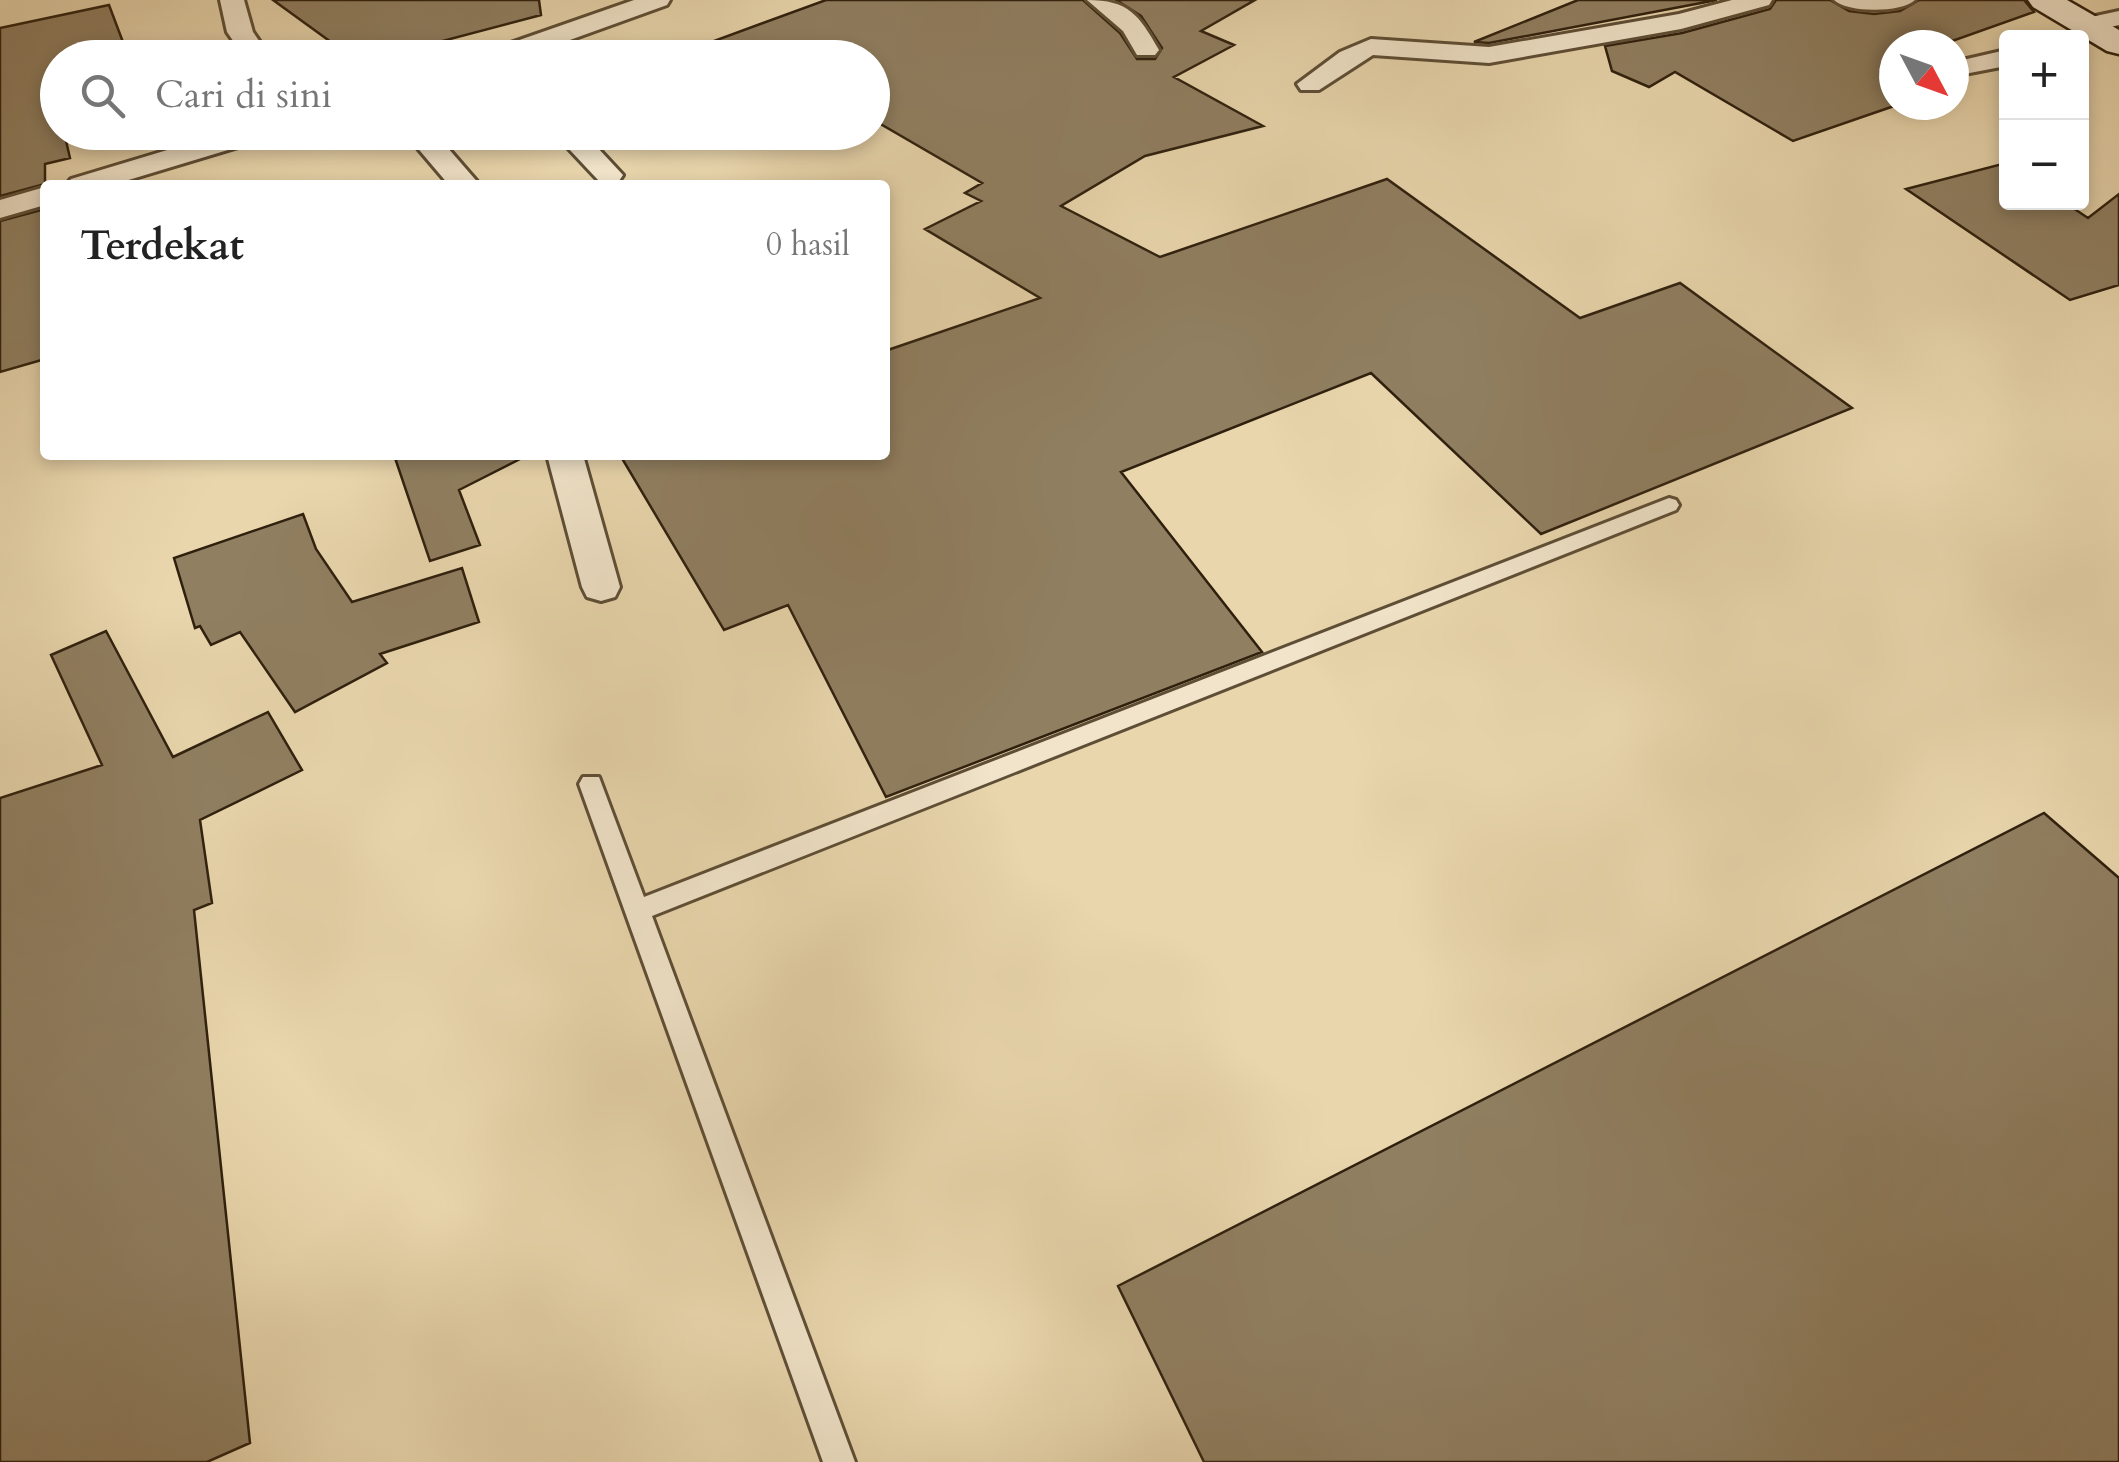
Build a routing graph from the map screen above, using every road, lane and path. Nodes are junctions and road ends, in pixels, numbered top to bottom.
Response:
1 (232, 0) edge
2 (658, 0) edge
3 (1099, 0) edge
4 (1760, 0) edge
5 (1846, 0) edge
6 (1903, 0) edge
7 (2044, 0) edge
8 (2102, 32) edge
9 (246, 40) edge
10 (547, 40) edge
11 (1146, 50) dead end
12 (1999, 60) edge
13 (1969, 67) edge
14 (1310, 84) dead end
15 (192, 150) edge
16 (201, 150) edge
17 (434, 150) edge
18 (584, 150) edge
19 (195, 152) junction
20 (609, 175) dead end
21 (98, 180) edge
22 (461, 180) edge
23 (40, 197) edge
24 (0, 209) edge
25 (566, 460) edge
26 (1669, 506) dead end
27 (601, 587) dead end
28 (592, 784) dead end
29 (638, 910) junction
30 (839, 1462) edge

1 - 9 street
2 - 10 street
3 - 11 street
4 - 14 street
5 - 6 street
7 - 8 main road
12 - 13 street
15 - 19 street
16 - 19 street
17 - 22 street
18 - 20 street
19 - 21 street
23 - 24 street
25 - 27 street
26 - 29 lane
28 - 29 lane
29 - 30 lane

